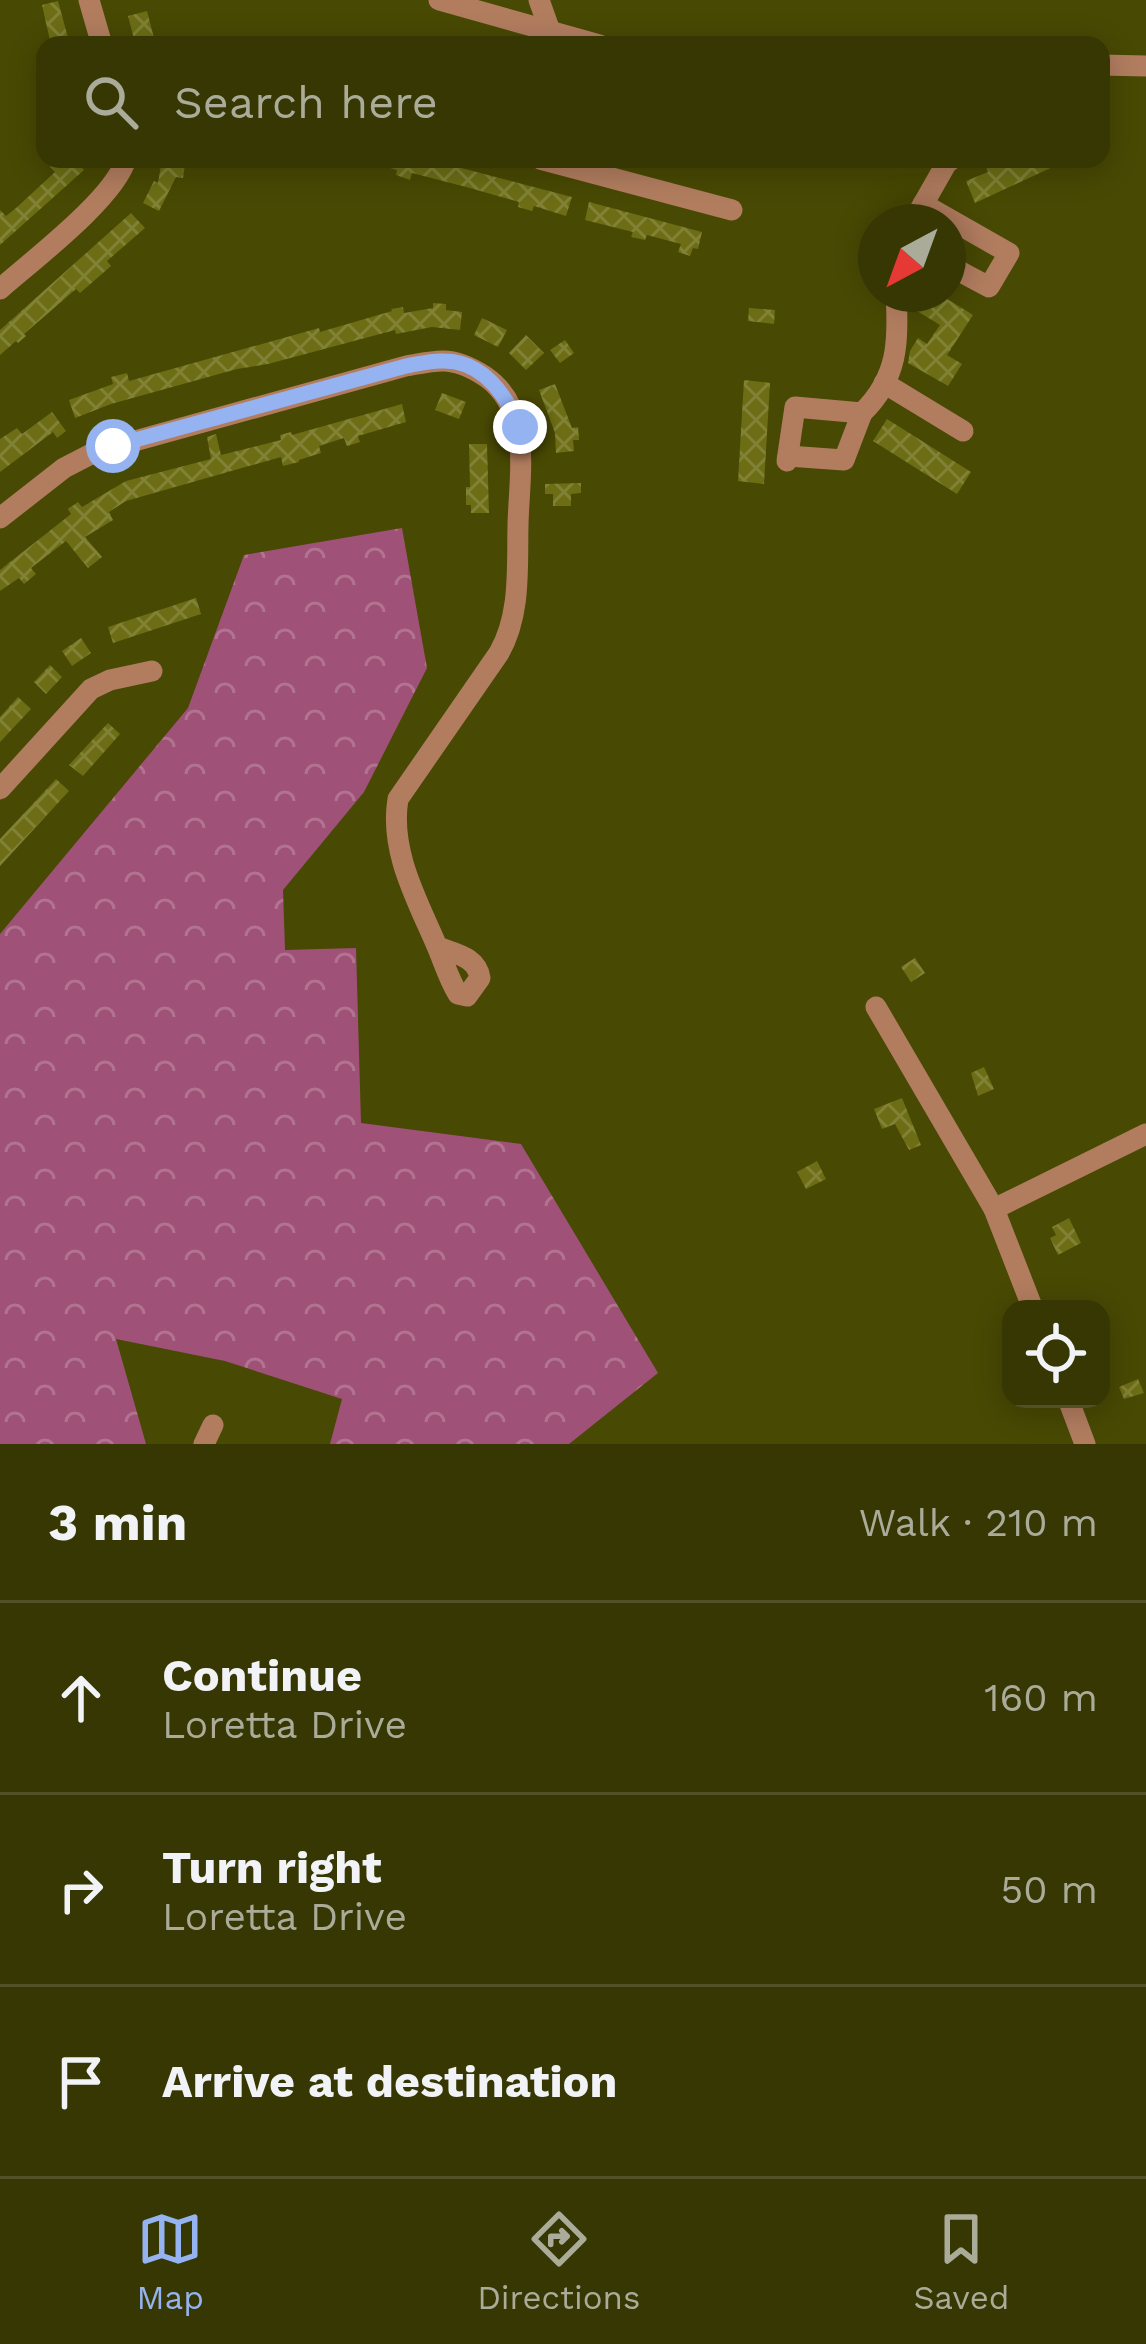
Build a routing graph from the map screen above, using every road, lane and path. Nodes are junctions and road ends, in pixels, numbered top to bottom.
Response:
1 (89, 0) edge
2 (439, 0) edge
3 (539, 0) edge
4 (550, 31) junction
5 (99, 36) edge
6 (568, 36) edge
7 (1110, 66) edge
8 (1146, 67) edge
9 (123, 168) edge
10 (574, 168) edge
11 (944, 168) edge
12 (923, 204) edge
13 (732, 210) dead end
14 (966, 235) edge
15 (966, 275) edge
16 (0, 289) edge
17 (897, 312) edge
18 (884, 382) junction
19 (862, 413) junction
20 (963, 431) dead end
21 (0, 518) edge
22 (152, 670) dead end
23 (0, 789) edge
24 (438, 947) dead end
25 (876, 1006) dead end
26 (1146, 1134) edge
27 (994, 1209) junction
28 (1029, 1300) edge
29 (1071, 1408) edge
30 (1085, 1444) edge

1 - 5 street
2 - 4 street
3 - 4 street
4 - 6 street
7 - 8 street
9 - 16 street
10 - 13 street
11 - 12 street
14 - 15 street
17 - 18 street
18 - 19 street
18 - 20 street
19 - 19 street
21 - 24 street
22 - 23 street
25 - 27 street
26 - 27 street
27 - 28 street
29 - 30 street

